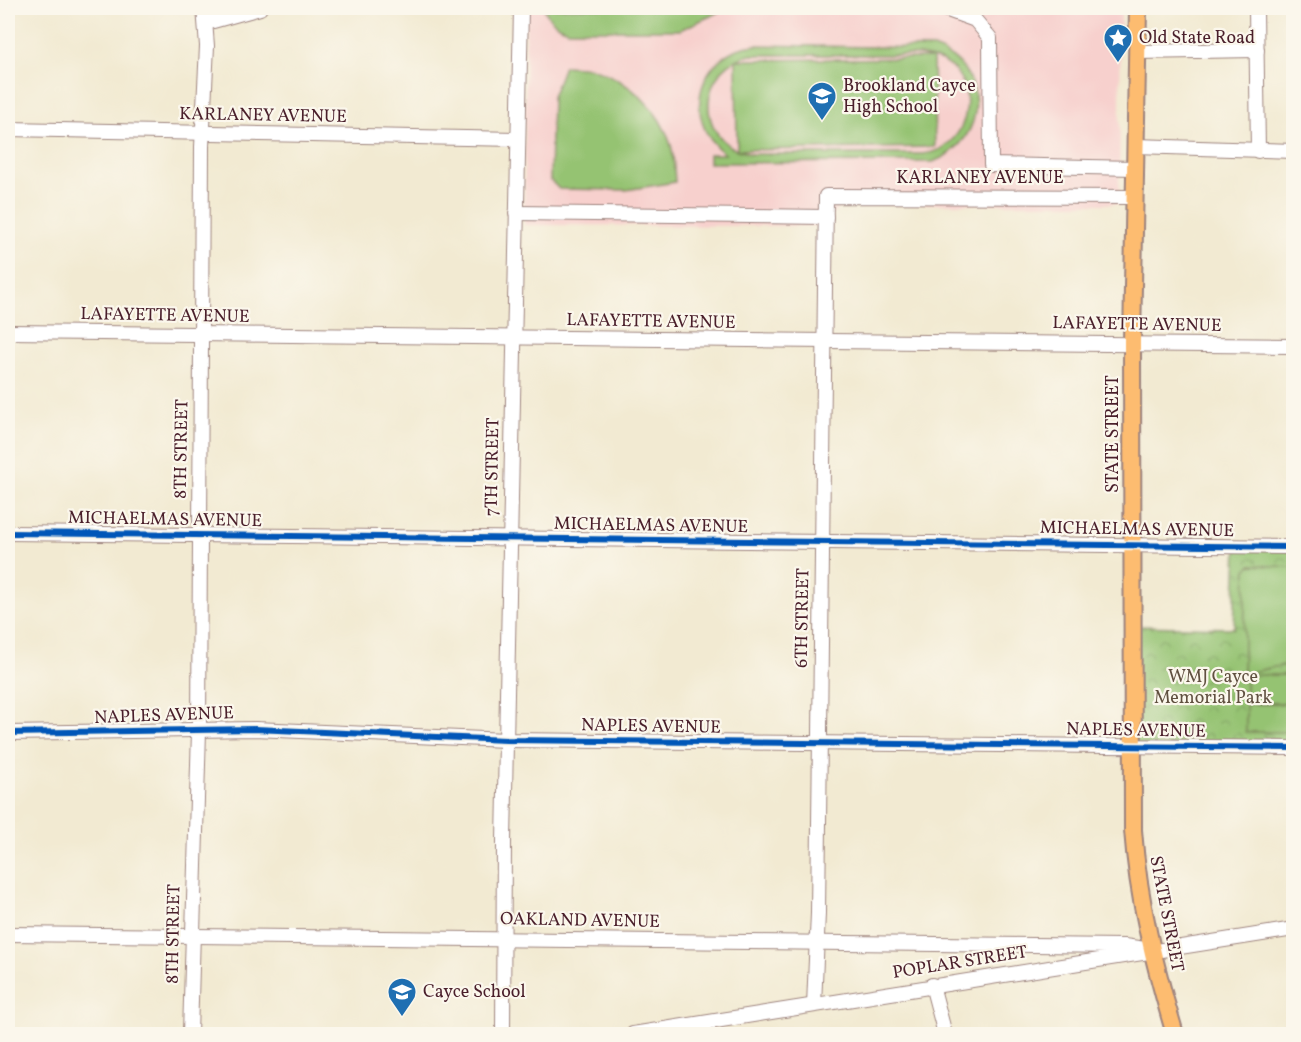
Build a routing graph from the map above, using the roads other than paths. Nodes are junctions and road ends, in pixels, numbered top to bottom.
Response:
1 (204, 8) edge
2 (260, 8) edge
3 (521, 8) edge
4 (942, 8) edge
5 (1138, 8) edge
6 (1256, 8) edge
7 (206, 23) junction
8 (1257, 50) junction
9 (1137, 52) junction
10 (8, 129) edge
11 (203, 133) junction
12 (518, 139) junction
13 (1135, 146) junction
14 (1258, 151) junction
15 (1293, 151) edge
16 (1135, 168) junction
17 (826, 196) joint
18 (1134, 197) junction
19 (516, 213) junction
20 (826, 218) junction
21 (8, 332) edge
22 (201, 334) junction
23 (514, 338) junction
24 (824, 342) junction
25 (1132, 342) junction
26 (1293, 346) edge
27 (8, 533) edge
28 (200, 536) junction
29 (510, 539) junction
30 (822, 543) junction
31 (1133, 544) junction
32 (1293, 547) edge
33 (199, 731) junction
34 (8, 734) edge
35 (506, 740) junction
36 (819, 744) junction
37 (1131, 745) junction
38 (1293, 748) edge
39 (1293, 929) edge
40 (8, 934) edge
41 (192, 936) junction
42 (504, 939) junction
43 (817, 942) junction
44 (1152, 950) junction
45 (932, 986) junction
46 (814, 1005) junction
47 (190, 1035) edge
48 (503, 1035) edge
49 (633, 1035) edge
50 (945, 1035) edge
51 (1175, 1035) edge

1 - 7 street, 8TH STREET
2 - 7 street
3 - 12 street, 7TH STREET
4 - 16 street
5 - 9 main road, STATE STREET
6 - 8 street
7 - 11 street, 8TH STREET
8 - 9 street
8 - 14 street
9 - 13 main road, STATE STREET
10 - 11 street, KARLANEY AVENUE
11 - 12 street, KARLANEY AVENUE
11 - 22 street, 8TH STREET
12 - 19 street, 7TH STREET
13 - 14 street
13 - 16 main road, STATE STREET
14 - 15 street
16 - 18 main road, STATE STREET
17 - 18 street, KARLANEY AVENUE
17 - 20 street, 6TH STREET
18 - 25 main road, STATE STREET
19 - 20 street
19 - 23 street, 7TH STREET
20 - 24 street, 6TH STREET
21 - 22 street, LAFAYETTE AVENUE
22 - 23 street, LAFAYETTE AVENUE
22 - 28 street, 8TH STREET
23 - 24 street, LAFAYETTE AVENUE
23 - 29 street, 7TH STREET
24 - 25 street, LAFAYETTE AVENUE
24 - 30 street, 6TH STREET
25 - 26 street, LAFAYETTE AVENUE
25 - 31 main road, STATE STREET
27 - 28 street, MICHAELMAS AVENUE
28 - 29 street, MICHAELMAS AVENUE
28 - 33 street, 8TH STREET
29 - 30 street, MICHAELMAS AVENUE
29 - 35 street, 7TH STREET
30 - 31 street, MICHAELMAS AVENUE
30 - 36 street, 6TH STREET
31 - 32 street, MICHAELMAS AVENUE
31 - 37 main road, STATE STREET
33 - 34 street, NAPLES AVENUE
33 - 35 street, NAPLES AVENUE
33 - 41 street, 8TH STREET
35 - 36 street, NAPLES AVENUE
35 - 42 street, 7TH STREET
36 - 37 street, NAPLES AVENUE
36 - 43 street, 6TH STREET
37 - 38 street, NAPLES AVENUE
37 - 44 main road, STATE STREET
39 - 44 street, POPLAR STREET
40 - 41 street, OAKLAND AVENUE
41 - 42 street, OAKLAND AVENUE
41 - 47 street, 8TH STREET
42 - 43 street, OAKLAND AVENUE
42 - 48 street, 7TH STREET
43 - 44 street, OAKLAND AVENUE
43 - 46 street, 6TH STREET
44 - 45 street, POPLAR STREET
44 - 51 main road, STATE STREET
45 - 46 street, POPLAR STREET
45 - 50 street
46 - 49 street, POPLAR STREET

